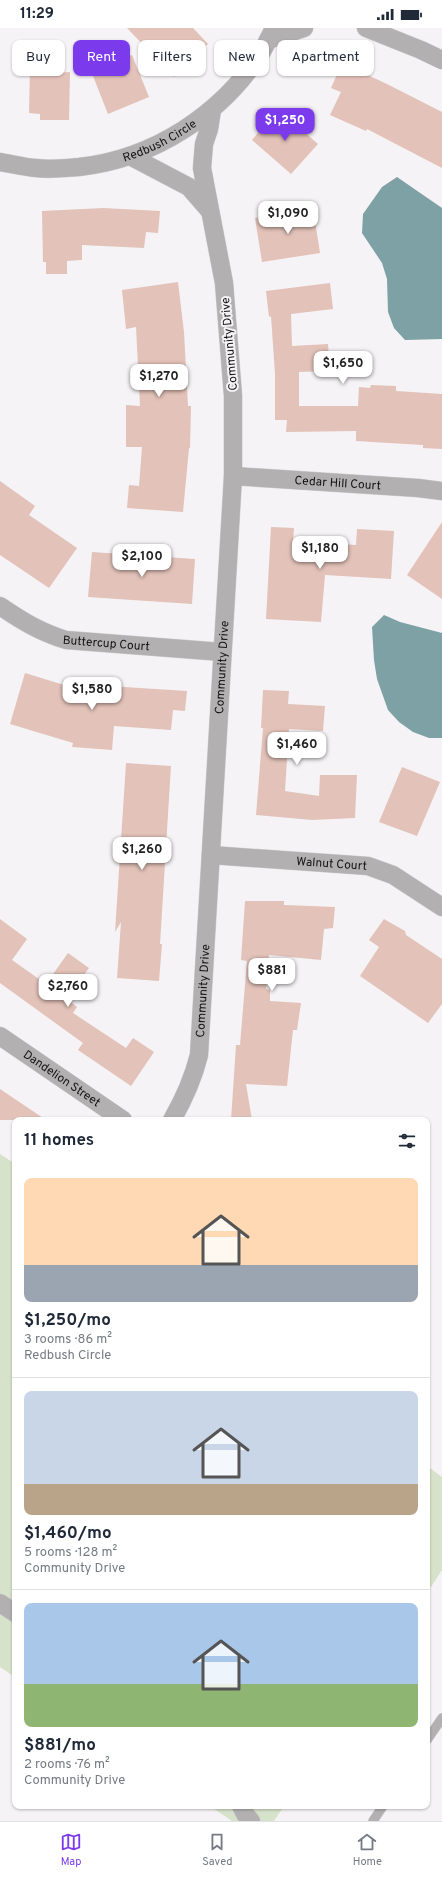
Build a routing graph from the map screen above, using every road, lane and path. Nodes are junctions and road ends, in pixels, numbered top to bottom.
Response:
1 (304, 28) edge
2 (366, 28) edge
3 (271, 34) edge
4 (442, 60) edge
5 (212, 110) junction
6 (130, 156) junction
7 (0, 162) edge
8 (210, 211) junction
9 (233, 476) junction
10 (442, 491) edge
11 (0, 606) edge
12 (222, 652) junction
13 (211, 855) junction
14 (442, 907) edge
15 (0, 1036) edge
16 (120, 1117) edge
17 (174, 1117) edge
18 (0, 1603) edge
19 (12, 1611) edge
20 (442, 1718) edge
21 (430, 1736) edge
22 (381, 1809) edge
23 (373, 1821) edge

1 - 3 street
2 - 4 street
3 - 5 street, Redbush Circle
5 - 6 street, Redbush Circle
5 - 8 street, Community Drive
6 - 7 street, Redbush Circle
6 - 8 street, Community Drive
8 - 9 street, Community Drive
9 - 10 street, Cedar Hill Court
9 - 12 street, Community Drive
11 - 12 street, Buttercup Court
12 - 13 street, Community Drive
13 - 14 street, Walnut Court
13 - 17 street, Community Drive
15 - 16 street, Dandelion Street
18 - 19 street
20 - 21 lane
22 - 23 lane

